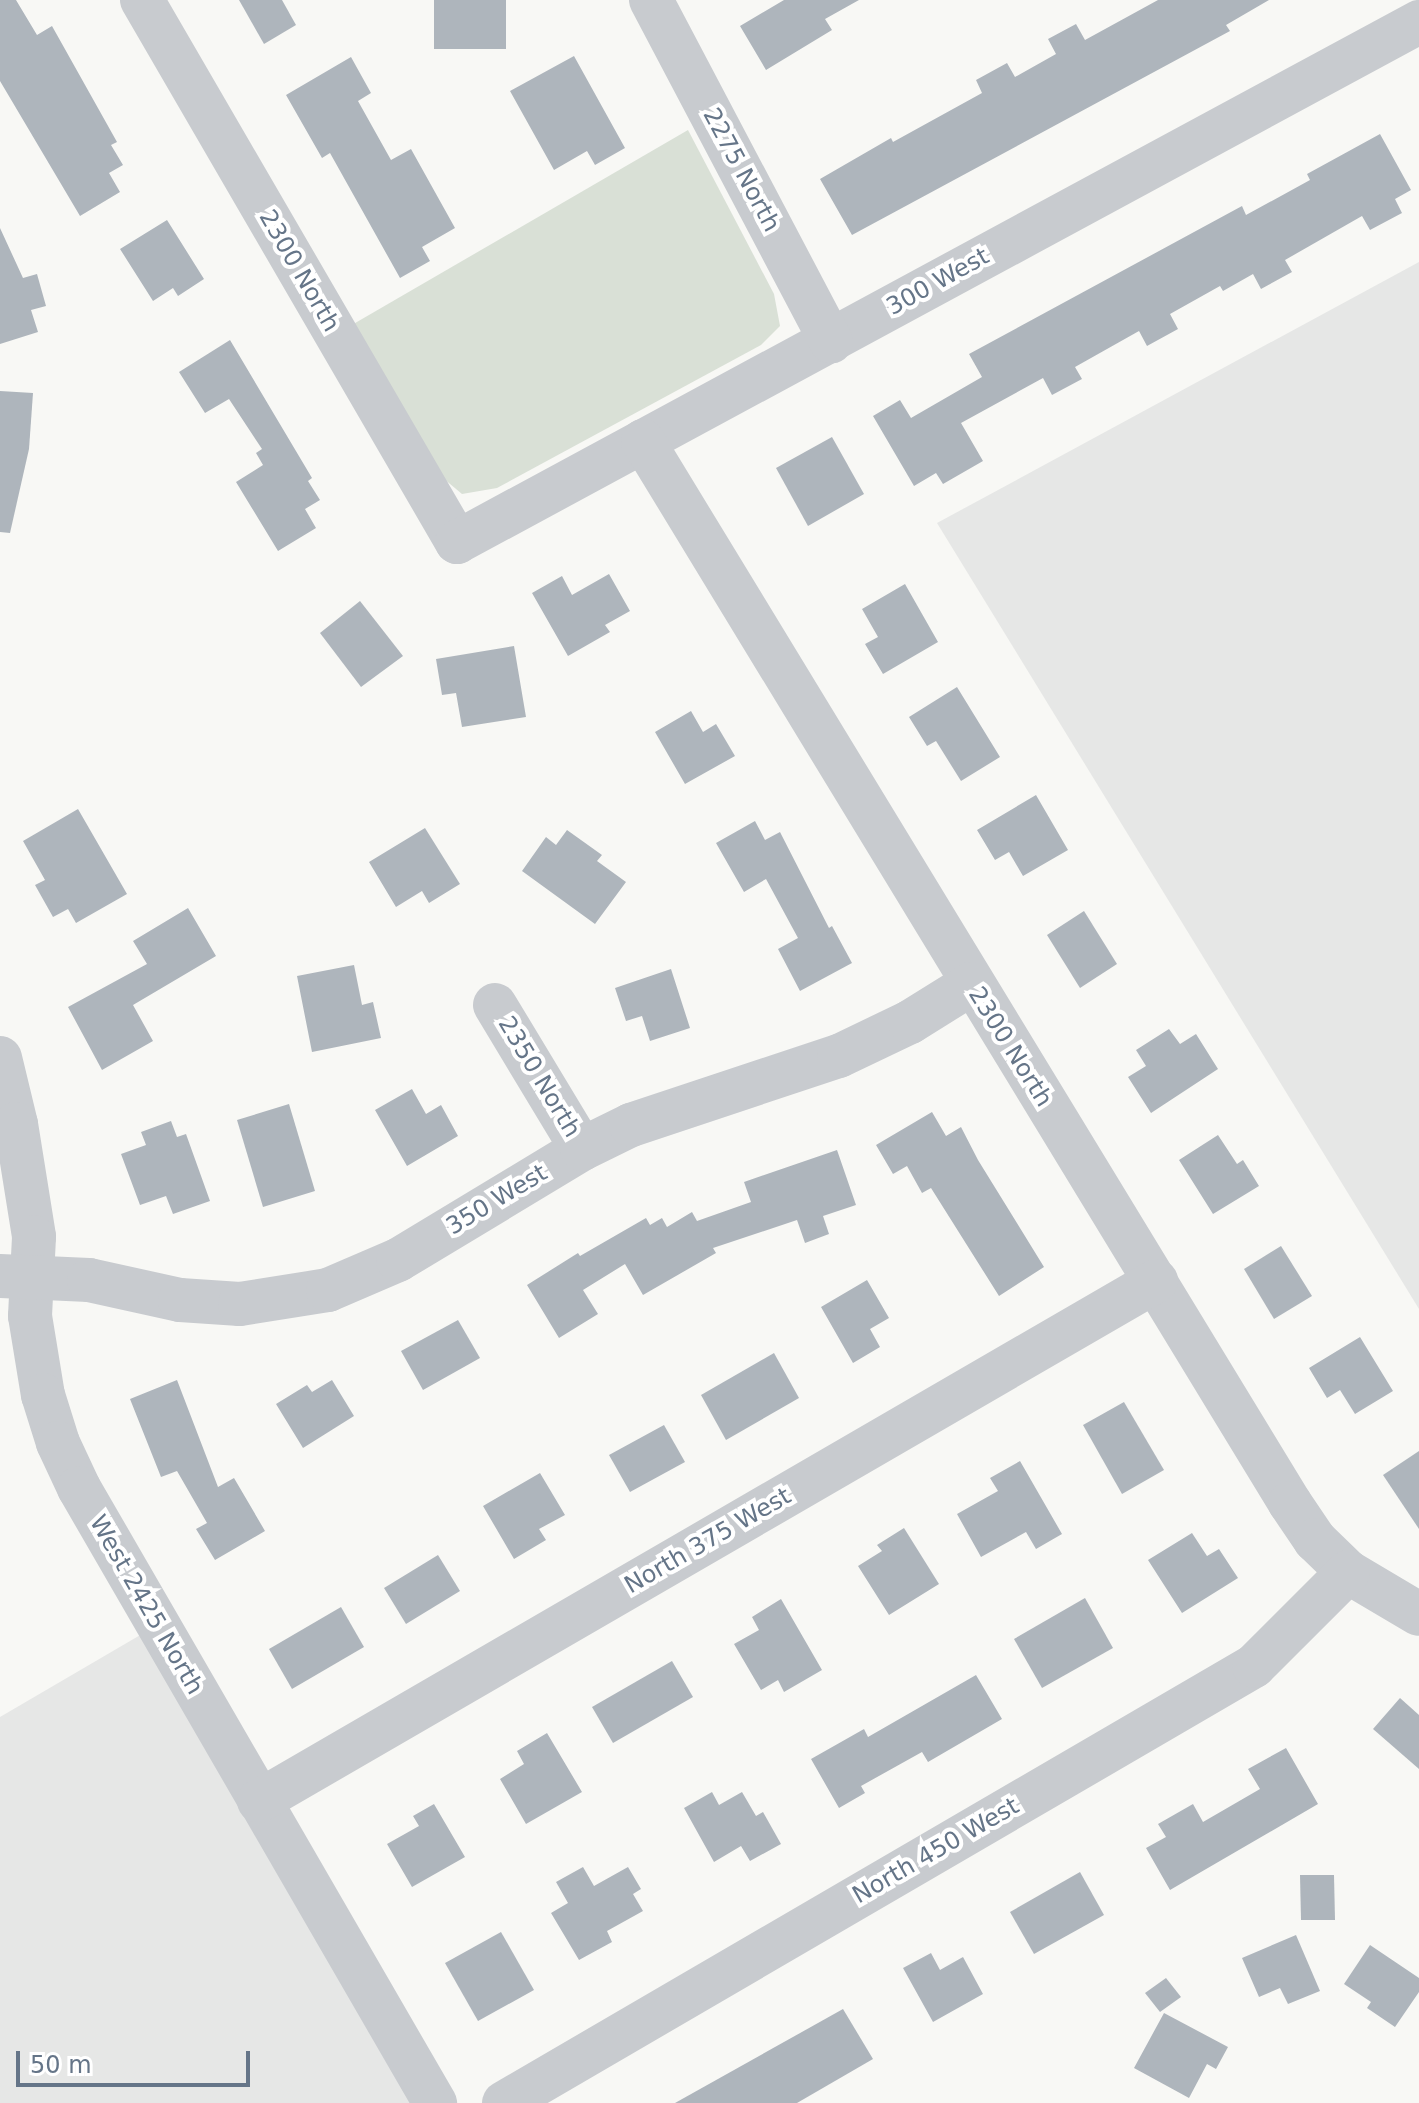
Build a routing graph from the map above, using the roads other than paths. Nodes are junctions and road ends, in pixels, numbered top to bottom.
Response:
1 (142, 0) edge
2 (651, 0) edge
3 (1419, 22) edge
4 (831, 341) junction
5 (643, 441) junction
6 (457, 542) joint
7 (971, 984) junction
8 (495, 1005) dead end
9 (0, 1058) edge
10 (582, 1149) junction
11 (16, 1276) edge
12 (1156, 1281) junction
13 (1348, 1572) junction
14 (1419, 1614) edge
15 (259, 1801) junction
16 (435, 2103) edge
17 (504, 2103) edge

1 - 6 street, 2300 North
2 - 4 street, 2275 North
3 - 4 street, 300 West
4 - 5 street, 300 West
5 - 6 street, 300 West
5 - 7 street, 2300 North
7 - 10 street, 350 West
7 - 12 street, 2300 North
8 - 10 street, 2350 North
9 - 11 street, West 2425 North
10 - 11 street, 350 West
11 - 15 street, West 2425 North
12 - 13 street, 2300 North
12 - 15 street, North 375 West
13 - 14 street, 2300 North
13 - 17 street, North 450 West
15 - 16 street, West 2425 North

